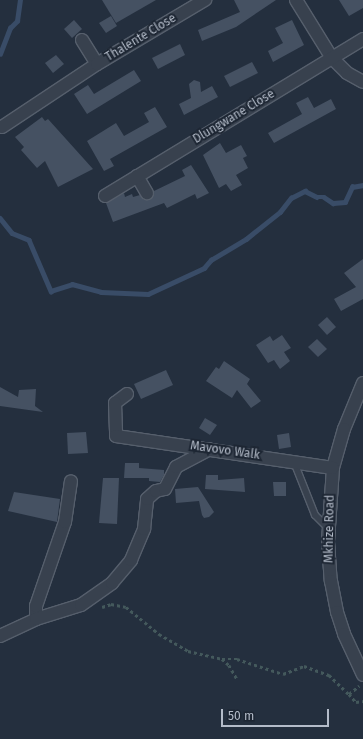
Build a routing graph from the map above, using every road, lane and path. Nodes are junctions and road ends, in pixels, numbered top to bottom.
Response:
1 (205, 0) edge
2 (296, 0) edge
3 (363, 39) edge
4 (82, 40) dead end
5 (332, 58) junction
6 (97, 64) junction
7 (363, 82) edge
8 (2, 127) dead end
9 (137, 176) junction
10 (147, 193) dead end
11 (105, 196) dead end
12 (363, 383) edge
13 (127, 394) dead end
14 (210, 449) junction
15 (294, 462) junction
16 (334, 468) junction
17 (71, 481) dead end
18 (328, 528) junction
19 (84, 603) junction
20 (36, 619) junction
21 (0, 636) edge
22 (222, 659) junction
23 (363, 675) edge
24 (237, 679) dead end
25 (363, 682) edge
26 (349, 694) junction
27 (363, 701) edge

1 - 6 street, Thalente Close
2 - 5 street
3 - 5 street, Dlungwane Close
4 - 6 street, Thalente Close
5 - 7 street
5 - 9 street, Dlungwane Close
6 - 8 street, Thalente Close
9 - 10 street
9 - 11 street, Dlungwane Close
12 - 16 street, Mkhize Road
13 - 14 street, Mavovo Walk
14 - 15 street, Mavovo Walk
14 - 19 street
15 - 16 street, Mavovo Walk
15 - 18 lane
16 - 18 street, Mkhize Road
17 - 20 street
18 - 23 street, Mkhize Road
19 - 20 street
19 - 22 path
20 - 21 street
22 - 24 path
22 - 26 path
25 - 26 path
26 - 27 path

